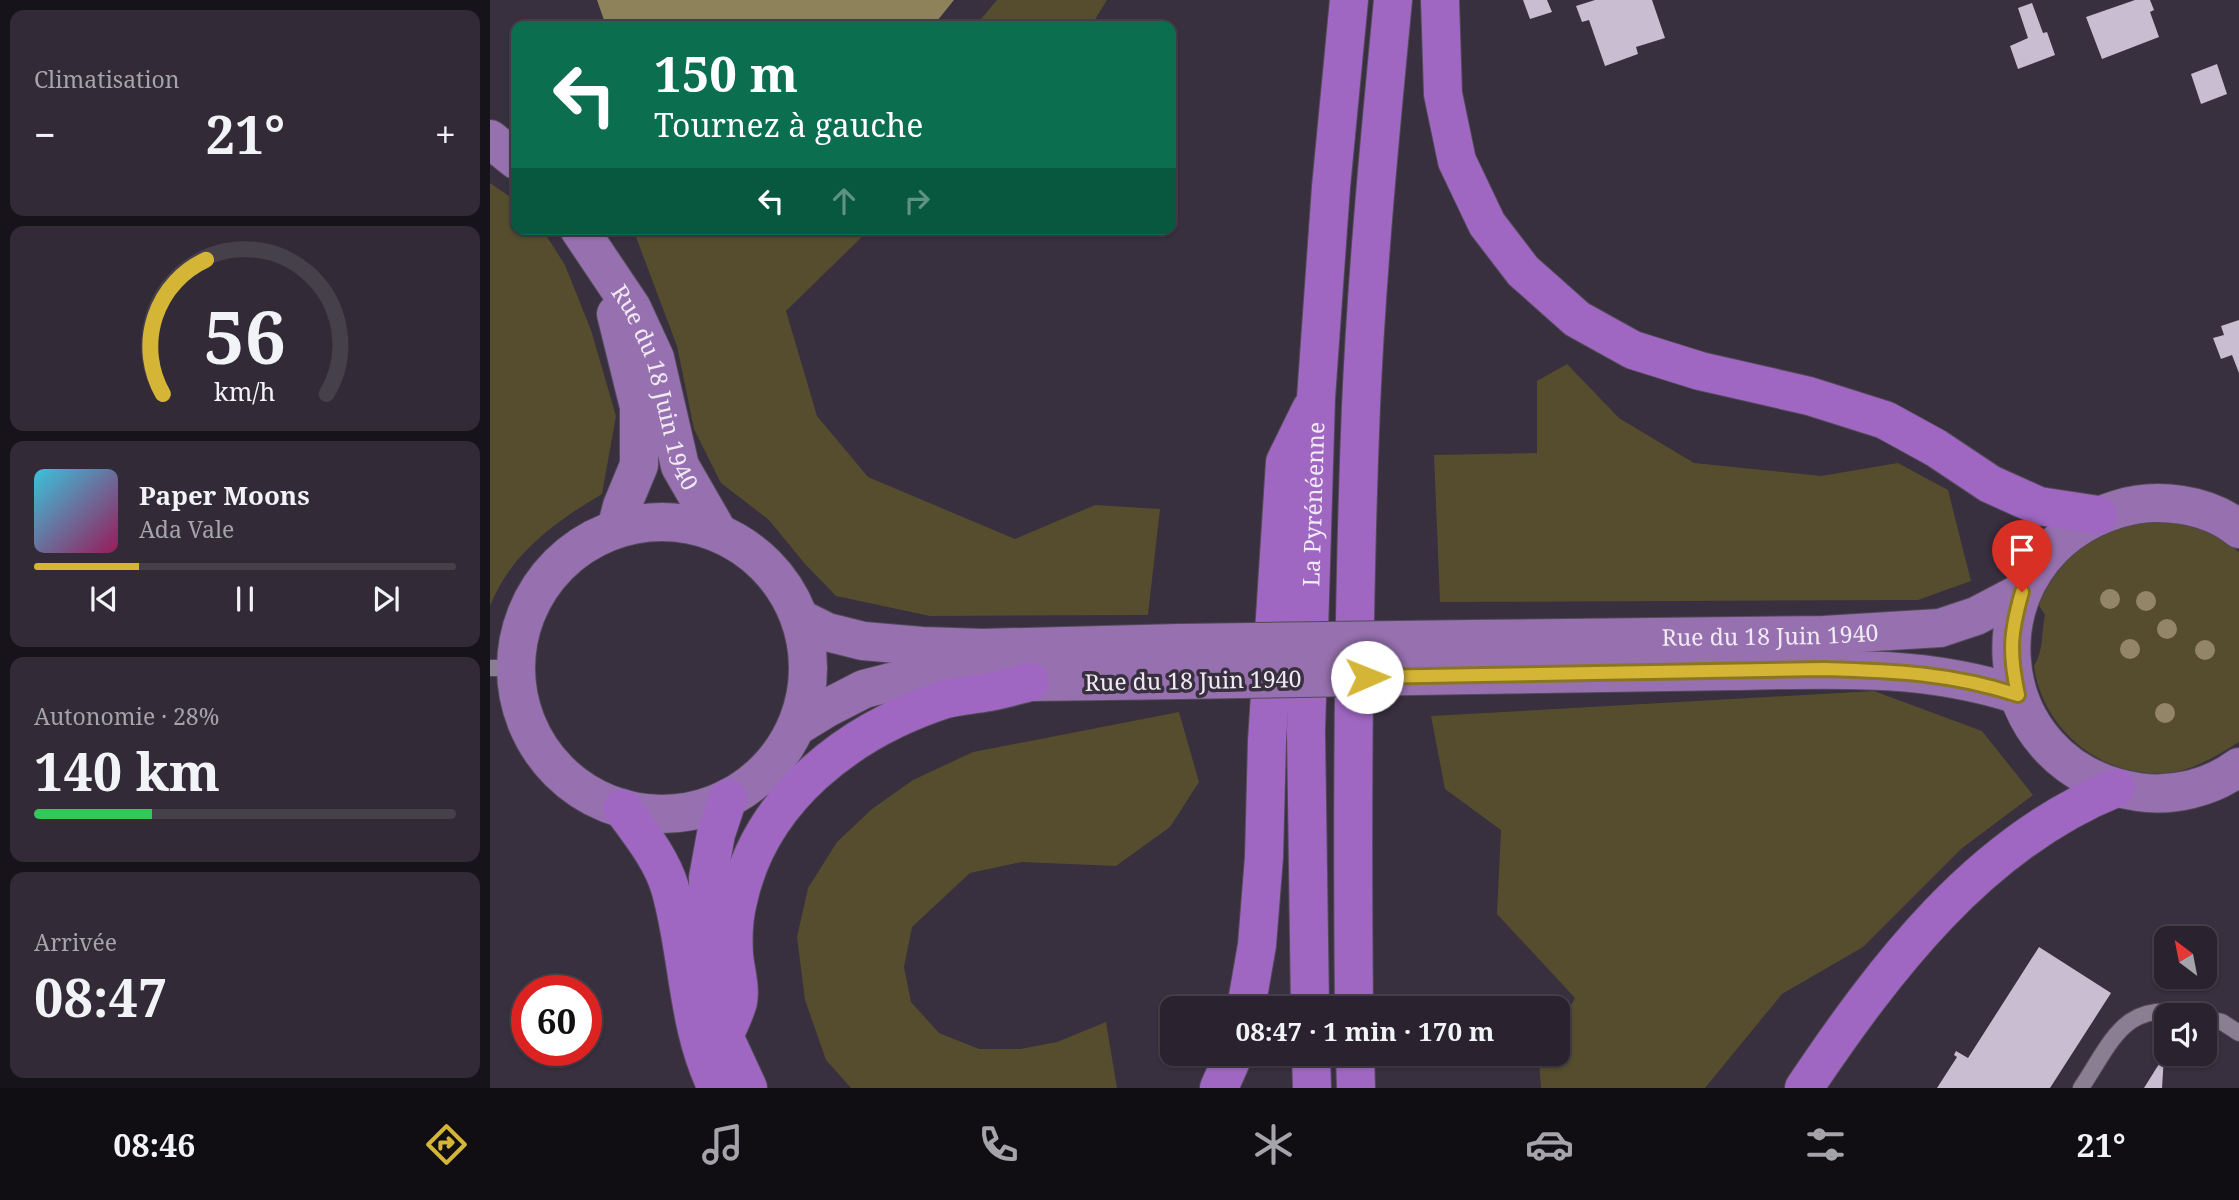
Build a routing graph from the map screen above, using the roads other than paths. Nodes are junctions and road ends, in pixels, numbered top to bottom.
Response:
1 (1349, 0) edge
2 (1393, 0) edge
3 (1440, 0) edge
4 (490, 139) edge
5 (511, 156) edge
6 (586, 238) edge
7 (1316, 398) junction
8 (2098, 515) junction
9 (2237, 525) edge
10 (615, 529) junction
11 (718, 532) junction
12 (2022, 592) junction
13 (801, 619) junction
14 (1473, 657) junction
15 (503, 668) edge
16 (1030, 682) junction
17 (2018, 695) junction
18 (796, 727) junction
19 (2239, 767) edge
20 (2116, 788) junction
21 (728, 798) junction
22 (622, 808) junction
23 (1248, 996) edge
24 (1310, 996) edge
25 (1354, 996) edge
26 (2154, 1012) edge
27 (2217, 1021) edge
28 (2239, 1033) edge
29 (724, 1037) junction
30 (1229, 1066) edge
31 (1311, 1066) edge
32 (1355, 1066) edge
33 (717, 1088) edge
34 (748, 1088) edge
35 (1219, 1088) edge
36 (1312, 1088) edge
37 (1356, 1088) edge
38 (1804, 1088) edge
39 (2081, 1088) edge

1 - 7 highway, La Pyrénéenne
2 - 25 highway, La Pyrénéenne
3 - 8 highway
4 - 5 main road
6 - 10 main road, Rue du 18 Juin 1940
6 - 11 main road, Rue du 18 Juin 1940
7 - 23 highway
7 - 24 highway, La Pyrénéenne
8 - 9 main road
8 - 12 main road
10 - 11 main road
10 - 15 main road
11 - 13 main road
12 - 14 main road, Rue du 18 Juin 1940
12 - 17 main road
13 - 14 main road, Rue du 18 Juin 1940, bridge
13 - 18 main road
14 - 16 main road, Rue du 18 Juin 1940, bridge
14 - 17 main road, Rue du 18 Juin 1940
15 - 22 main road
16 - 18 main road, Rue du 18 Juin 1940
16 - 29 highway
17 - 20 main road
18 - 21 main road
19 - 20 main road
20 - 38 highway
21 - 22 main road
21 - 29 highway
22 - 33 highway
26 - 39 lane
27 - 28 lane
29 - 34 highway
30 - 35 highway
31 - 36 highway
32 - 37 highway

